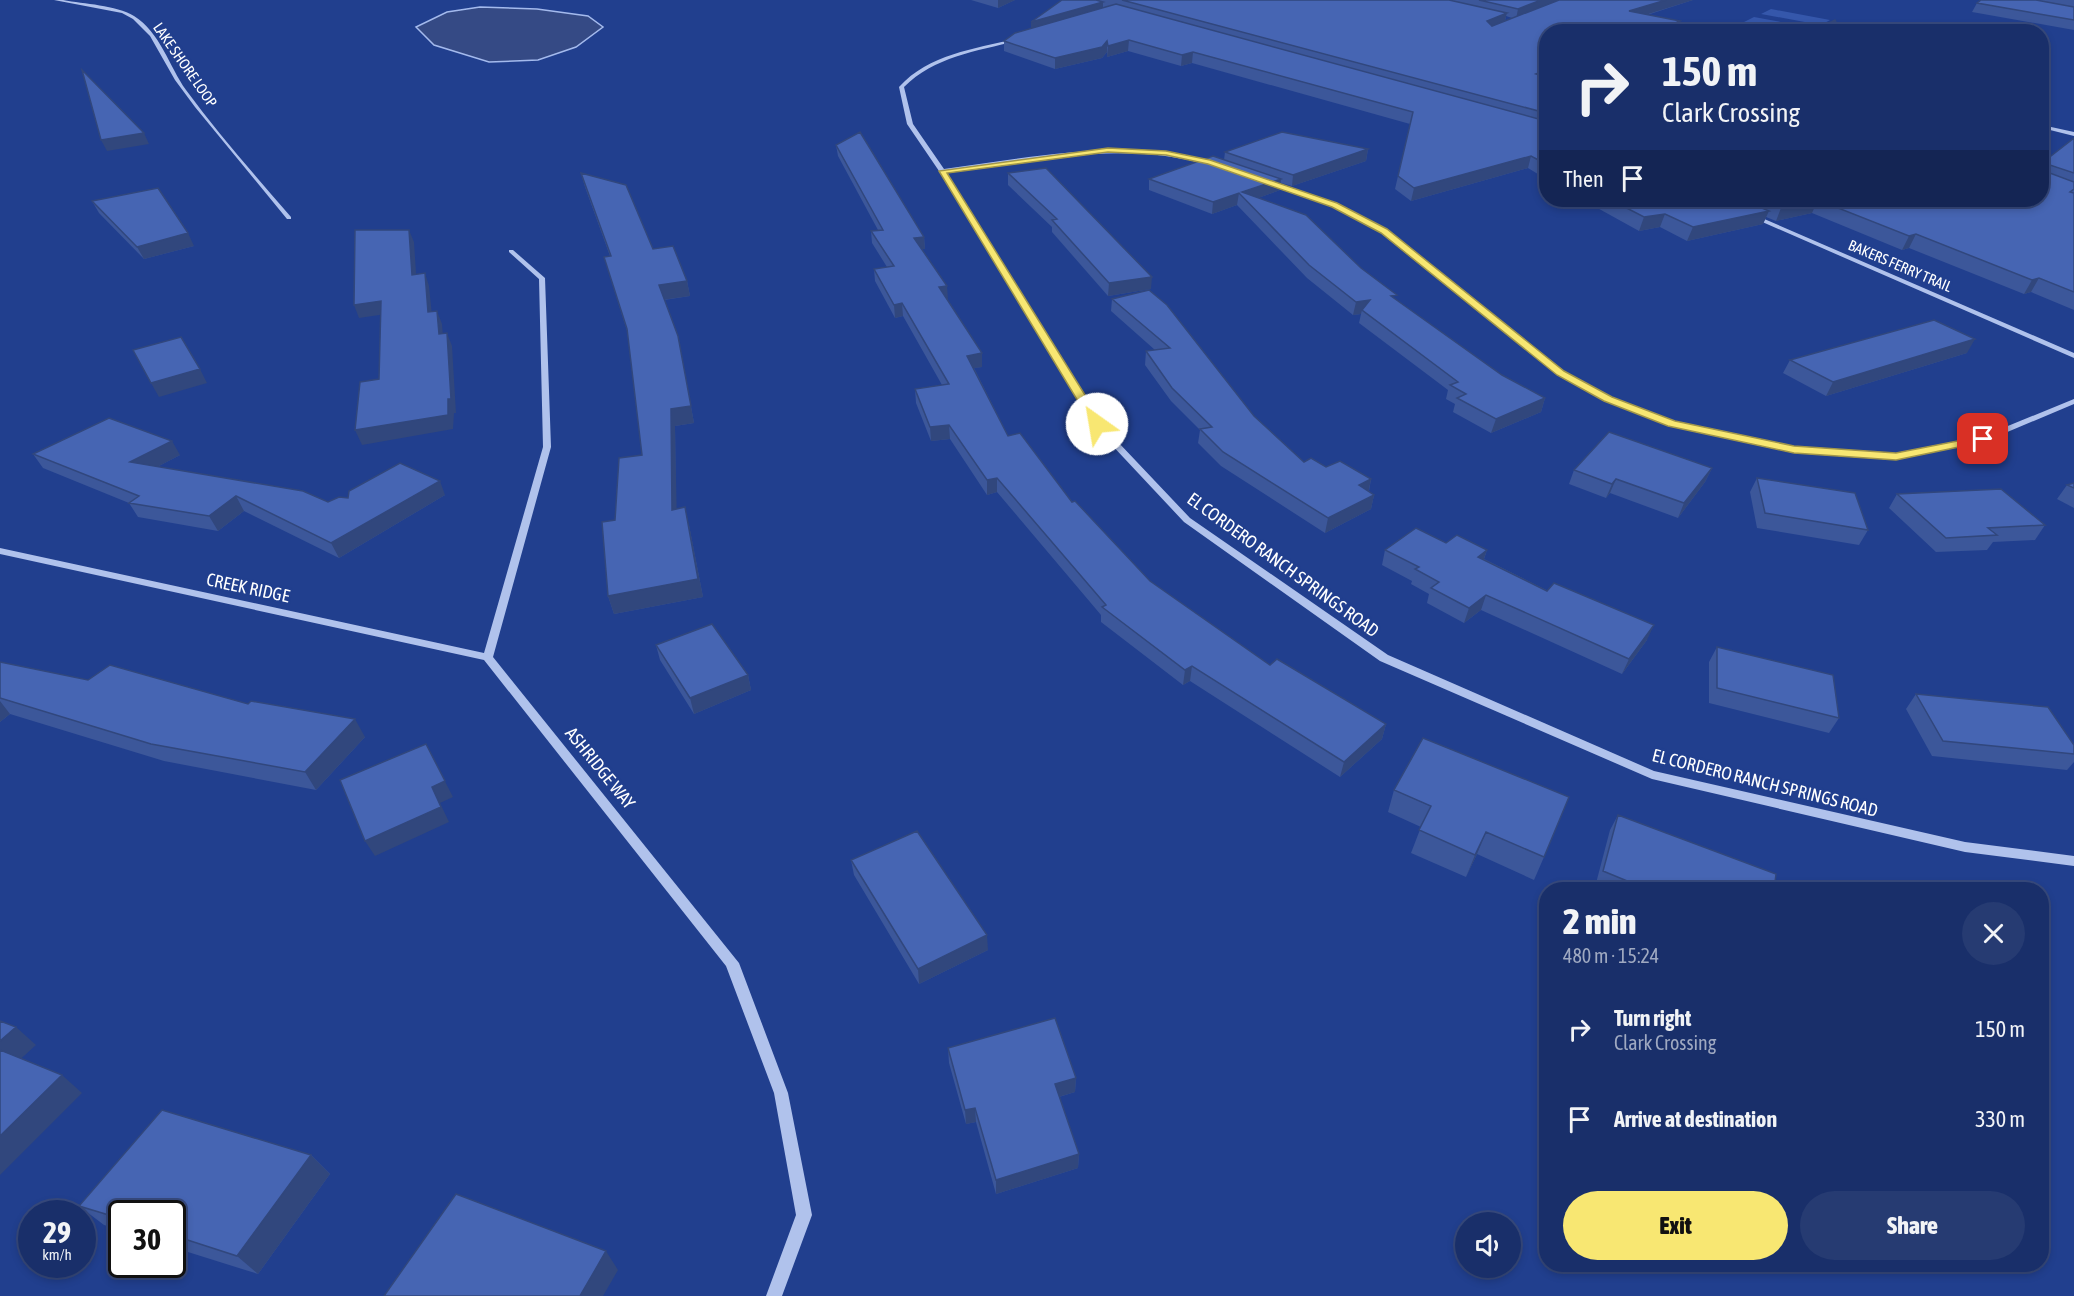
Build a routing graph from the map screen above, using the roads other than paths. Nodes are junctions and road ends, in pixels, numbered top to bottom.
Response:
1 (56, 0) edge
2 (1025, 37) edge
3 (2049, 129) edge
4 (2074, 134) edge
5 (1221, 166) edge
6 (942, 171) junction
7 (1255, 178) edge
8 (1747, 214) edge
9 (289, 218) dead end
10 (511, 251) dead end
11 (2074, 356) edge
12 (2074, 401) edge
13 (0, 551) edge
14 (488, 657) junction
15 (2074, 861) edge
16 (774, 1296) edge

1 - 9 street, LAKE SHORE LOOP
2 - 6 street, EL CORDERO RANCH SPRINGS ROAD
3 - 4 street
5 - 6 street
6 - 15 street, EL CORDERO RANCH SPRINGS ROAD
7 - 12 street
8 - 11 street, BAKERS FERRY TRAIL
10 - 14 street
13 - 14 street, CREEK RIDGE
14 - 16 street, ASHRIDGE WAY

